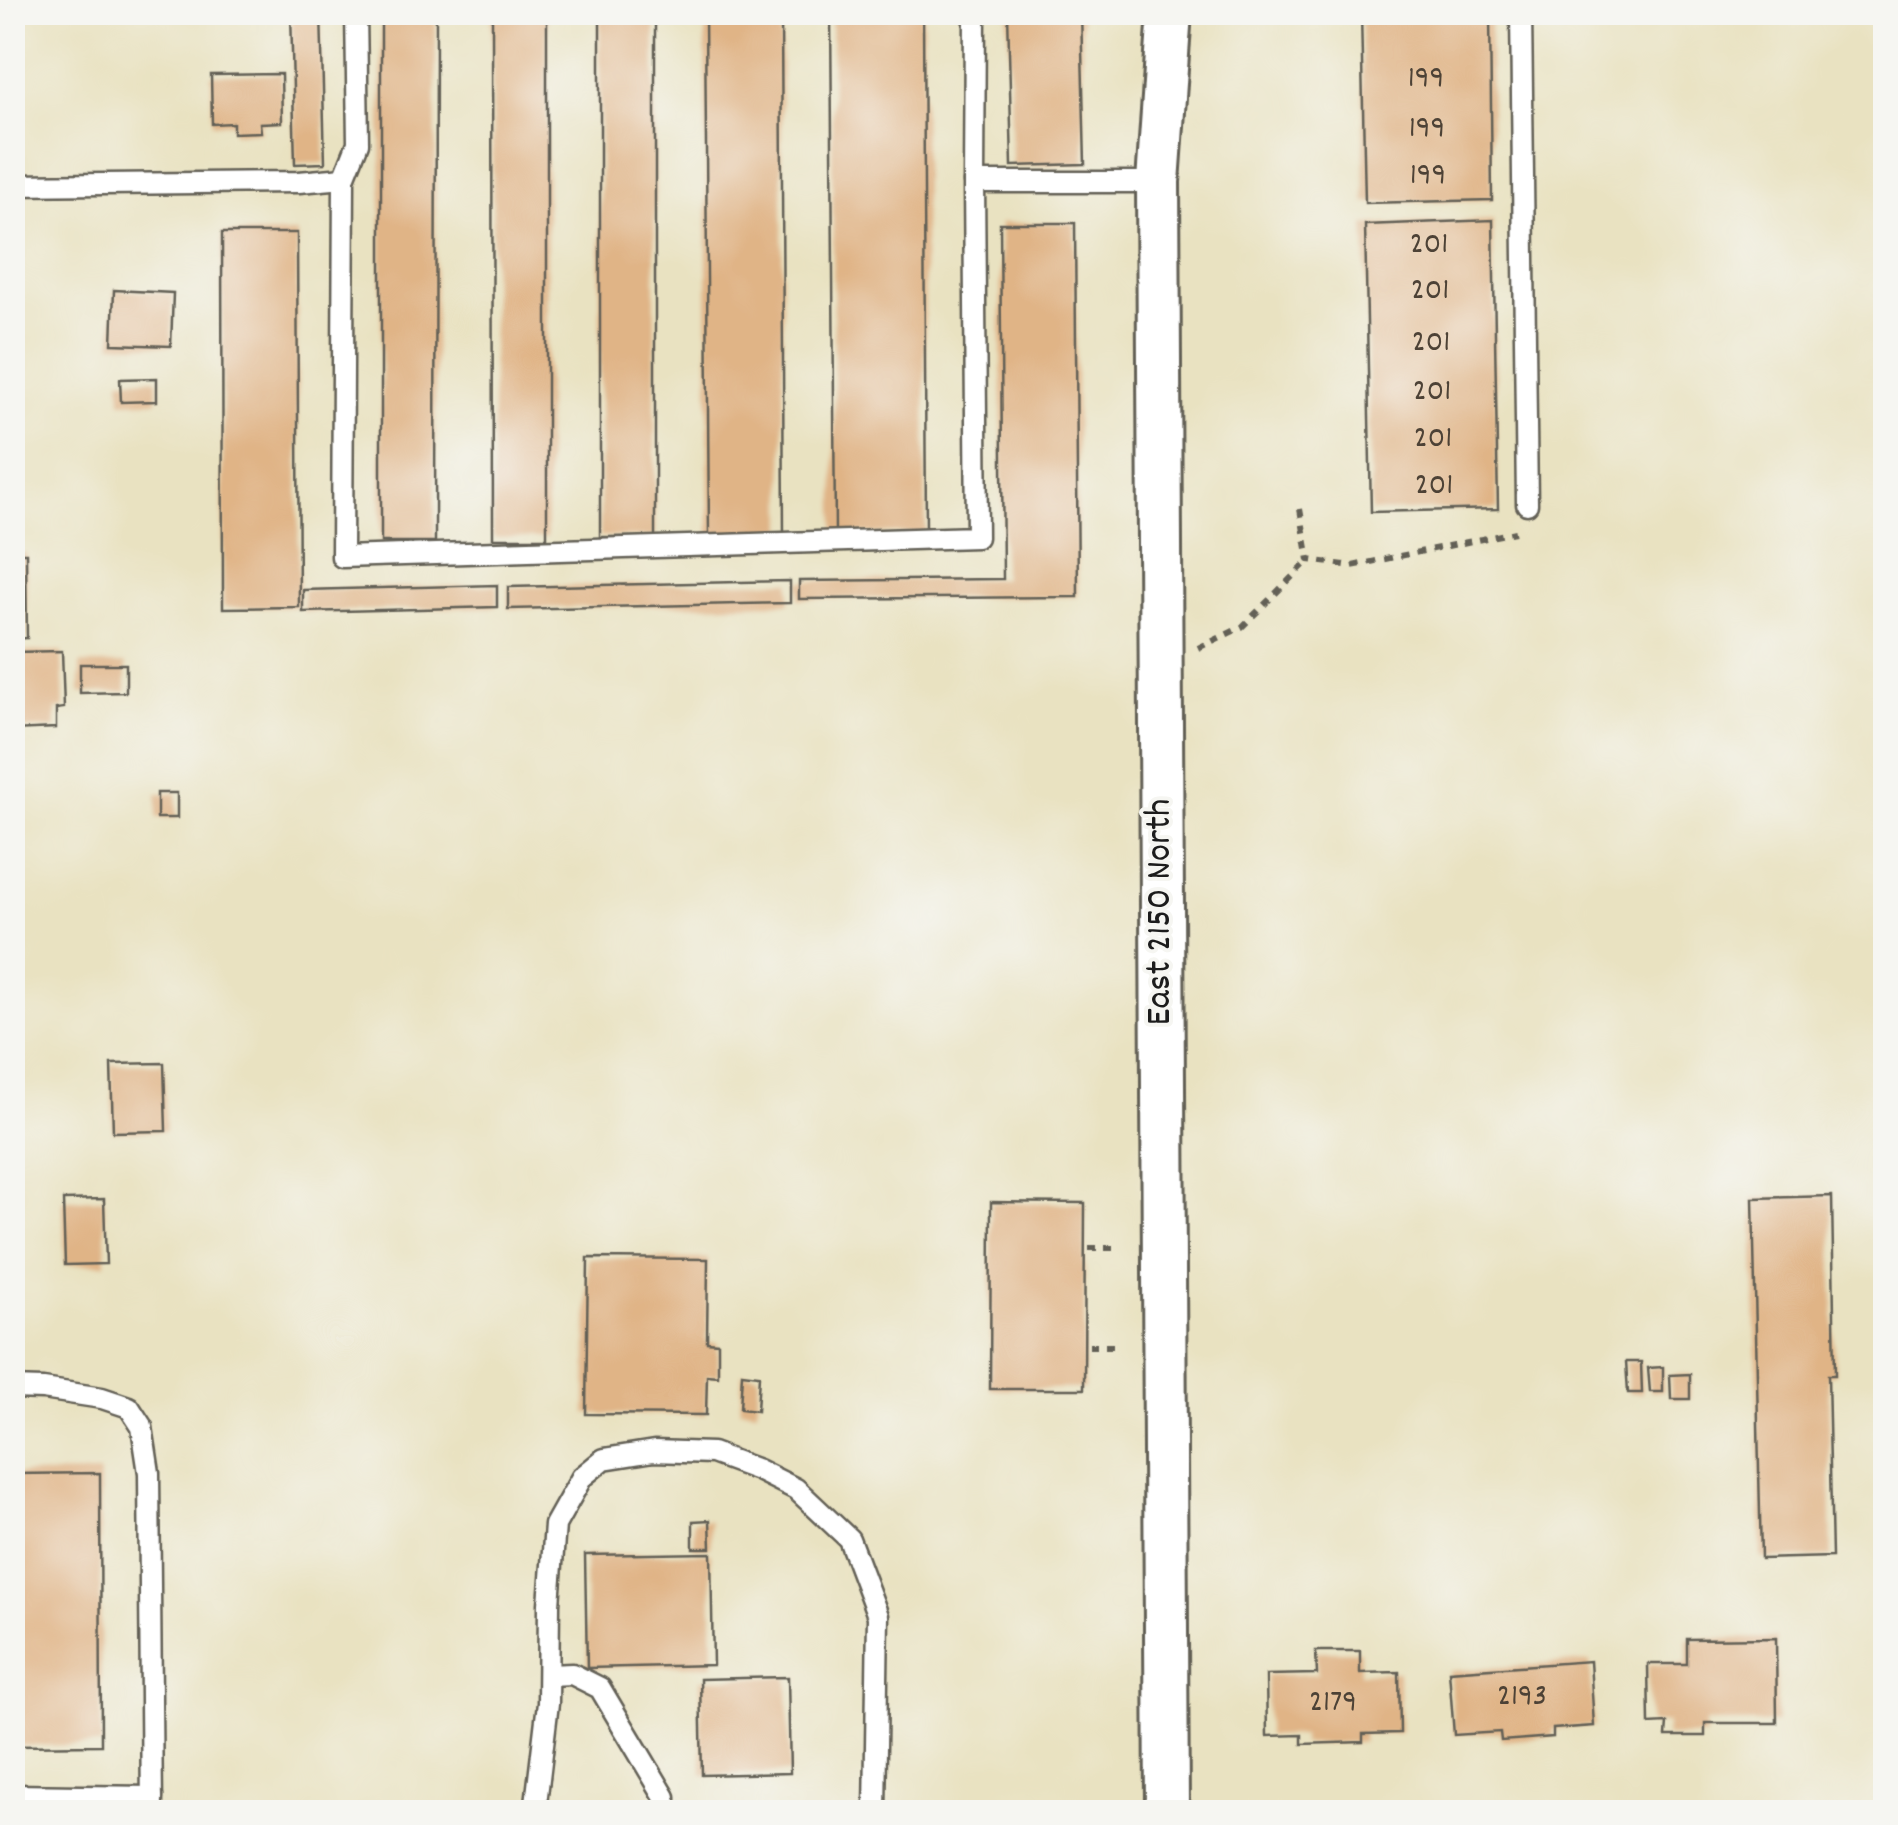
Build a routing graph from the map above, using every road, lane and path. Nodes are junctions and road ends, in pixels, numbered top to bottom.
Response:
1 (356, 12) edge
2 (976, 12) edge
3 (1170, 12) edge
4 (1521, 12) edge
5 (344, 178) junction
6 (974, 182) junction
7 (1158, 182) junction
8 (12, 185) edge
9 (1528, 504) joint
10 (1300, 509) dead end
11 (1309, 560) junction
12 (1159, 662) junction
13 (1090, 1248) dead end
14 (1116, 1248) dead end
15 (1089, 1346) dead end
16 (1116, 1346) dead end
17 (12, 1388) edge
18 (548, 1675) junction
19 (12, 1795) edge
20 (152, 1805) edge
21 (535, 1812) edge
22 (665, 1812) edge
23 (876, 1812) edge
24 (1167, 1812) edge

1 - 5 lane
2 - 6 lane
3 - 7 street, East 2150 North
4 - 9 lane
5 - 6 lane
5 - 8 lane
6 - 7 lane
7 - 12 street, East 2150 North
9 - 11 path
10 - 11 path
11 - 12 path
12 - 24 street, East 2150 North
13 - 14 path
15 - 16 path
17 - 20 lane
18 - 21 lane
18 - 22 lane
18 - 23 lane
19 - 20 lane

